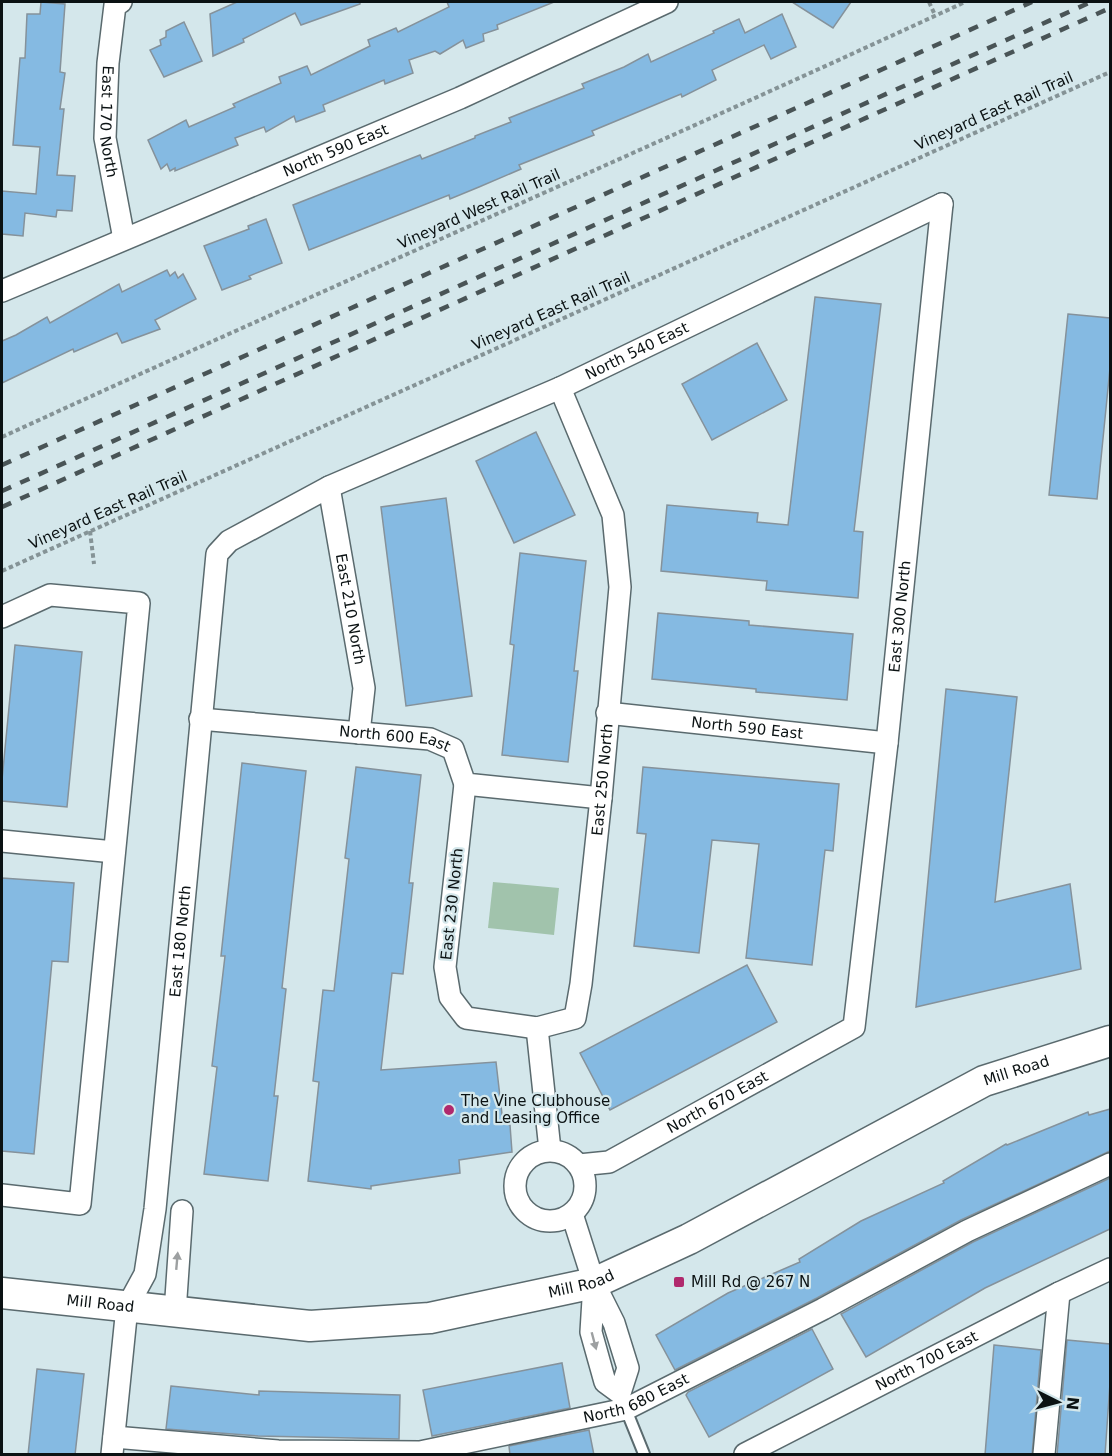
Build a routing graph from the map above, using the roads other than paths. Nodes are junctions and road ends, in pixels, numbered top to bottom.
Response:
1 (666, 2) edge
2 (118, 3) edge
3 (942, 204) joint
4 (124, 239) junction
5 (2, 291) edge
6 (560, 388) junction
7 (328, 487) junction
8 (2, 617) edge
9 (608, 714) junction
10 (200, 719) junction
11 (360, 733) junction
12 (887, 743) junction
13 (465, 784) junction
14 (601, 798) junction
15 (2, 841) edge
16 (114, 852) junction
17 (854, 1027) joint
18 (537, 1028) junction
19 (1110, 1041) edge
20 (550, 1150) junction
21 (1110, 1164) edge
22 (579, 1165) junction
23 (2, 1195) edge
24 (182, 1211) dead end
25 (572, 1214) junction
26 (1110, 1269) edge
27 (594, 1283) junction
28 (2, 1293) edge
29 (1059, 1293) junction
30 (127, 1307) junction
31 (175, 1312) junction
32 (623, 1401) junction
33 (113, 1446) edge
34 (644, 1455) edge
35 (745, 1455) edge
36 (1044, 1455) edge

1 - 4 street, North 590 East
2 - 4 street, East 170 North
3 - 6 street, North 540 East
3 - 12 street, East 300 North
4 - 5 street, North 590 East
6 - 7 street, North 540 East
6 - 9 street, East 250 North
7 - 10 street, East 180 North
7 - 11 street, East 210 North
8 - 16 street
9 - 12 street, North 590 East
9 - 14 street, East 250 North
10 - 11 street, North 600 East
10 - 30 street, East 180 North
11 - 13 street, North 600 East
12 - 17 street, East 300 North
13 - 14 street
13 - 18 street, East 230 North
14 - 18 street, East 250 North
15 - 16 street
16 - 23 street
17 - 22 street, North 670 East
18 - 20 street
19 - 27 main road, Mill Road
20 - 22 street
20 - 25 street
21 - 32 street, North 680 East
22 - 25 street
31 -> 24 street
25 - 27 street
26 - 29 street, North 700 East
27 - 31 main road, Mill Road
27 - 32 street
28 - 30 main road, Mill Road
29 - 35 street, North 700 East
29 - 36 street
30 - 31 main road, Mill Road
30 - 33 street, East 180 North
32 - 33 street, North 680 East
32 - 34 lane

